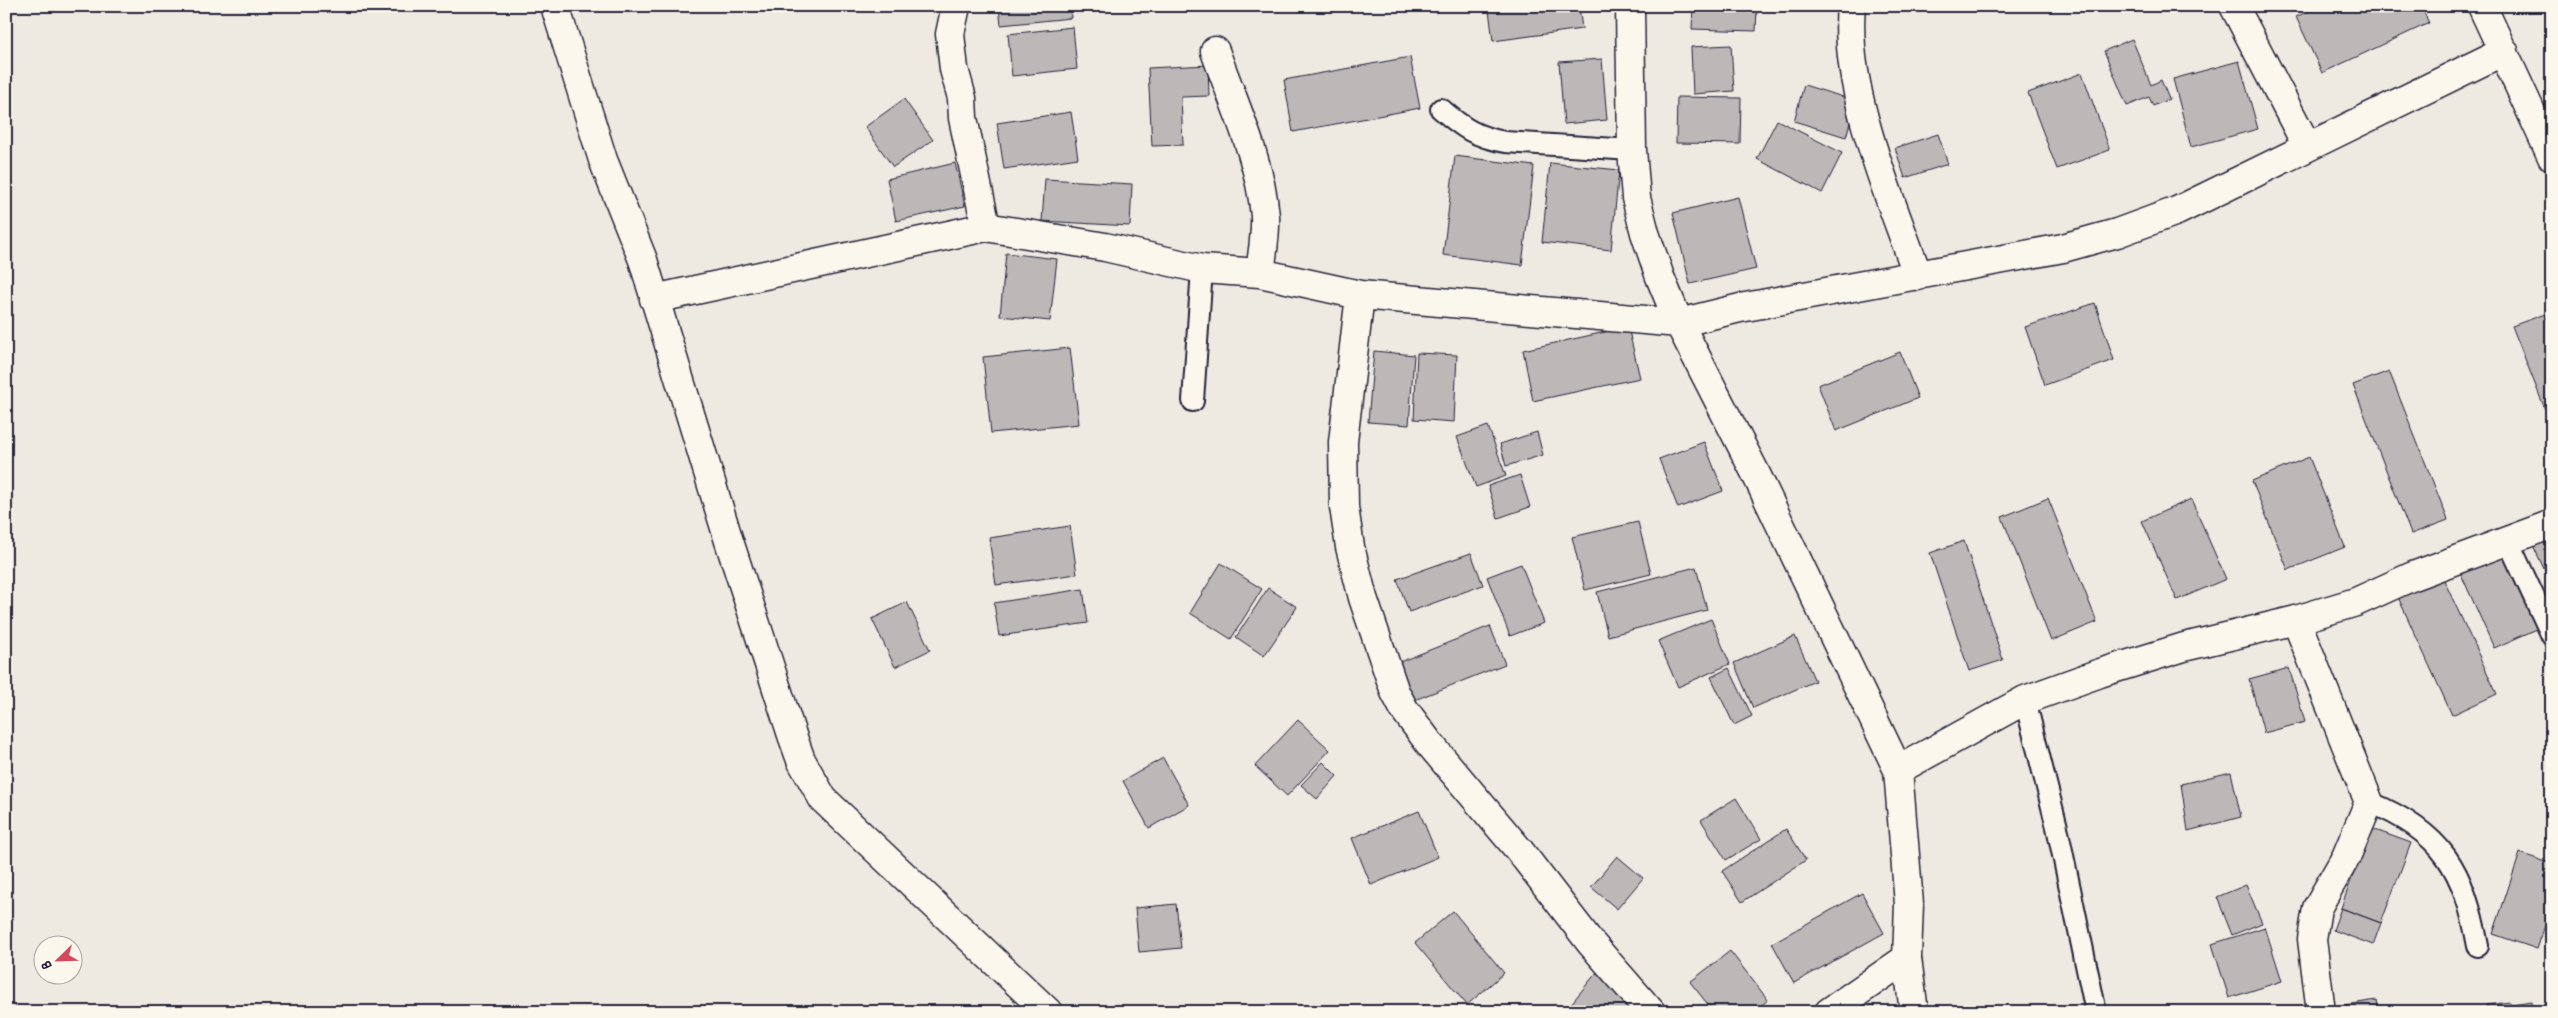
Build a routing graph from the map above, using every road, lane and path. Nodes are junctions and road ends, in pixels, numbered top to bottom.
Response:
1 (555, 6) edge
2 (956, 6) edge
3 (1630, 6) edge
4 (1851, 6) edge
5 (2234, 6) edge
6 (2482, 6) edge
7 (1215, 51) dead end
8 (2504, 51) junction
9 (1441, 109) dead end
10 (2308, 146) junction
11 (1632, 150) junction
12 (2552, 157) edge
13 (986, 227) junction
14 (1202, 269) junction
15 (1260, 273) junction
16 (1918, 276) junction
17 (1360, 295) junction
18 (654, 299) junction
19 (1679, 323) junction
20 (1193, 402) dead end
21 (2552, 524) edge
22 (2508, 541) junction
23 (2296, 620) junction
24 (2552, 636) edge
25 (2025, 700) junction
26 (1898, 770) junction
27 (2369, 802) junction
28 (2478, 946) dead end
29 (1908, 958) junction
30 (1048, 1012) edge
31 (1651, 1012) edge
32 (1829, 1012) edge
33 (1914, 1012) edge
34 (2096, 1012) edge
35 (2321, 1012) edge

1 - 18 street
2 - 13 street
3 - 11 street
4 - 16 street
5 - 10 street
6 - 8 street
7 - 15 street
8 - 10 street
8 - 12 street
9 - 11 lane
10 - 16 street
11 - 19 street
13 - 14 street
13 - 18 street
14 - 15 street
14 - 20 lane
15 - 17 street
16 - 19 street
17 - 19 street
17 - 31 street
18 - 30 street
19 - 26 street
21 - 22 street
22 - 23 street
22 - 24 lane
23 - 25 street
23 - 27 street
25 - 26 street
25 - 34 lane
26 - 29 street
27 - 28 lane
27 - 35 street
29 - 32 street
29 - 33 street

